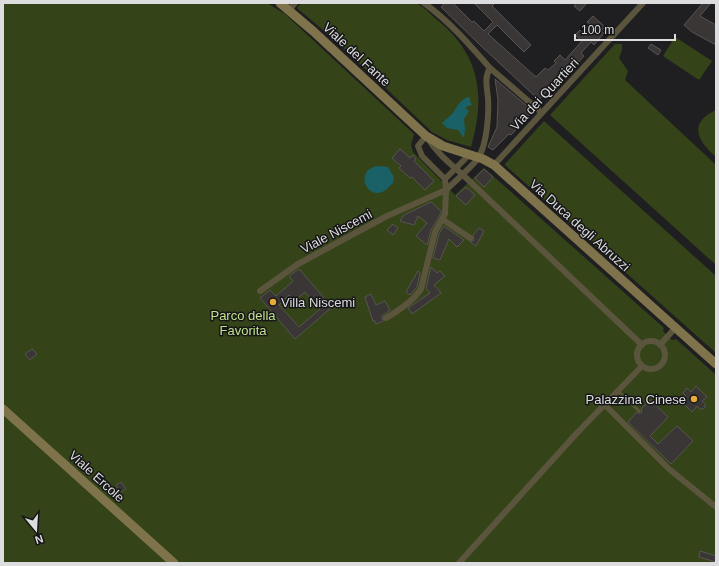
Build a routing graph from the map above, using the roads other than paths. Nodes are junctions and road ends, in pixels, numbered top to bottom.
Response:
1 (280, 3) edge
2 (424, 3) edge
3 (643, 3) edge
4 (292, 6) edge
5 (490, 68) junction
6 (542, 113) junction
7 (414, 126) joint
8 (426, 136) junction
9 (469, 155) junction
10 (479, 158) junction
11 (494, 165) junction
12 (456, 169) junction
13 (462, 174) junction
14 (444, 179) junction
15 (446, 190) junction
16 (442, 219) junction
17 (470, 238) dead end
18 (260, 291) dead end
19 (386, 318) dead end
20 (676, 327) junction
21 (642, 345) junction
22 (660, 345) junction
23 (716, 364) edge
24 (642, 366) junction
25 (618, 391) junction
26 (605, 405) junction
27 (3, 409) edge
28 (638, 411) dead end
29 (716, 507) edge
30 (174, 563) edge
31 (459, 563) edge

1 - 4 street, Viale del Fante
2 - 5 street
3 - 6 street, Via dei Quartieri
4 - 7 street, Viale del Fante
5 - 6 street
5 - 10 street
6 - 11 street, Via dei Quartieri
7 - 8 street, Via Duca degli Abruzzi
8 - 9 street, Via Duca degli Abruzzi
8 - 12 street
8 - 14 street
9 - 10 street, Via Duca degli Abruzzi
9 - 12 street
10 - 11 street, Via Duca degli Abruzzi
10 - 13 street
11 - 20 street, Via Duca degli Abruzzi
12 - 13 street
12 - 14 street
13 - 15 street
13 - 21 street
14 - 15 street
15 - 16 street
15 - 18 street, Viale Niscemi
16 - 17 street
16 - 19 street
20 - 22 street
20 - 23 street, Via Duca degli Abruzzi
21 - 22 street
21 - 24 street
22 - 24 street
24 - 25 street
25 - 26 street
25 - 28 lane
26 - 29 street
26 - 31 street
27 - 30 street, Viale Ercole

